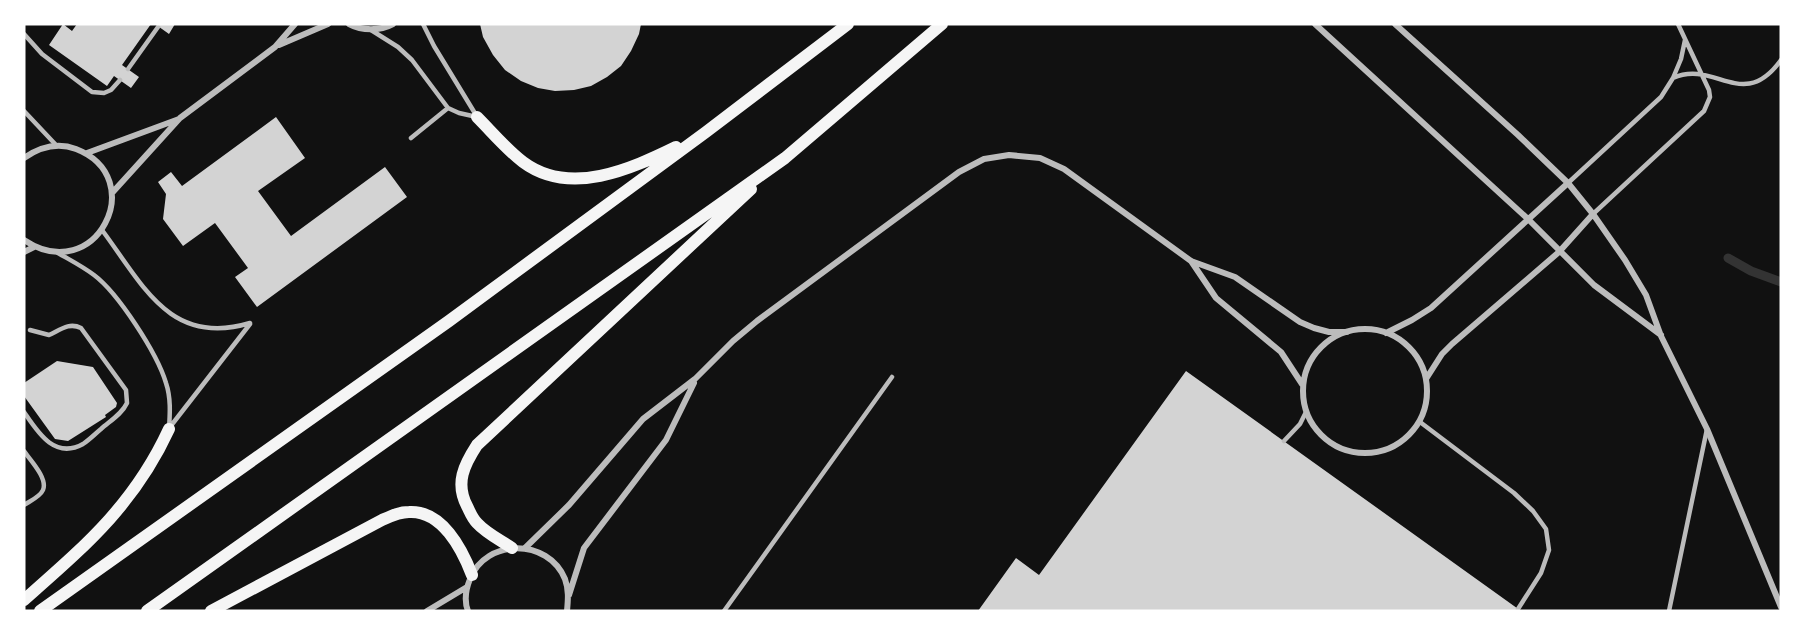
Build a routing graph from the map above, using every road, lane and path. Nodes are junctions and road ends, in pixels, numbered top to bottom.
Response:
1 (296, 24) edge
2 (328, 24) edge
3 (349, 24) edge
4 (393, 24) edge
5 (423, 24) edge
6 (848, 24) edge
7 (942, 24) edge
8 (1315, 24) edge
9 (1395, 24) edge
10 (1678, 24) edge
11 (158, 27) dead end
12 (371, 30) junction
13 (24, 34) edge
14 (1686, 39) junction
15 (275, 47) junction
16 (1781, 60) edge
17 (128, 69) dead end
18 (1703, 76) junction
19 (1672, 78) junction
20 (120, 80) dead end
21 (448, 108) junction
22 (24, 111) edge
23 (477, 117) junction
24 (180, 118) junction
25 (706, 132) junction
26 (411, 138) dead end
27 (56, 145) junction
28 (87, 153) junction
29 (24, 158) edge
30 (784, 158) junction
31 (1568, 183) junction
32 (112, 193) junction
33 (1593, 214) junction
34 (1529, 220) junction
35 (102, 230) junction
36 (24, 240) edge
37 (34, 247) junction
38 (24, 252) edge
39 (1559, 252) junction
40 (58, 253) junction
41 (1191, 261) junction
42 (30, 330) dead end
43 (1347, 332) junction
44 (1386, 333) junction
45 (1661, 336) junction
46 (892, 377) dead end
47 (695, 379) junction
48 (1426, 379) junction
49 (1302, 384) junction
50 (24, 412) edge
51 (1305, 412) junction
52 (1420, 422) junction
53 (169, 429) junction
54 (1707, 429) junction
55 (1284, 441) dead end
56 (24, 451) edge
57 (24, 505) edge
58 (512, 548) junction
59 (525, 548) junction
60 (472, 575) junction
61 (467, 587) junction
62 (569, 595) junction
63 (24, 600) edge
64 (1781, 608) edge
65 (1518, 609) dead end
66 (40, 611) edge
67 (147, 611) edge
68 (211, 611) edge
69 (427, 611) edge
70 (468, 611) edge
71 (567, 611) edge
72 (724, 611) edge
73 (1669, 611) edge

1 - 15 street
2 - 15 street
3 - 12 street
4 - 12 street
5 - 23 lane
6 - 25 main road
7 - 30 main road
8 - 34 street
9 - 31 street
10 - 14 lane
11 - 17 lane
12 - 21 lane
13 - 20 lane
14 - 18 lane
14 - 19 lane
15 - 24 street
16 - 18 lane
18 - 19 lane
18 - 33 lane
19 - 31 lane
21 - 23 lane
21 - 26 lane
22 - 27 lane
23 - 25 main road
24 - 28 street
24 - 32 street
25 - 66 main road
27 - 28 street
27 - 29 street
28 - 32 street
30 - 58 main road
30 - 67 main road
31 - 33 street
31 - 34 street
32 - 35 street
33 - 39 street
33 - 45 street
34 - 39 street
34 - 44 street
35 - 40 street
35 - 53 lane
36 - 37 street
37 - 38 street
37 - 40 street
39 - 45 street
39 - 48 street
40 - 53 lane
41 - 43 street
41 - 47 street
41 - 49 street
42 - 50 lane
43 - 44 street
43 - 49 street
44 - 48 street
45 - 54 street
46 - 72 lane
47 - 59 street
47 - 62 street
48 - 52 street
49 - 51 street
51 - 52 street
51 - 55 lane
52 - 65 lane
53 - 63 main road
54 - 64 street
54 - 73 lane
56 - 57 lane
58 - 59 street
58 - 60 street
59 - 62 street
60 - 61 street
60 - 68 main road
61 - 69 street
61 - 70 street
62 - 71 street

